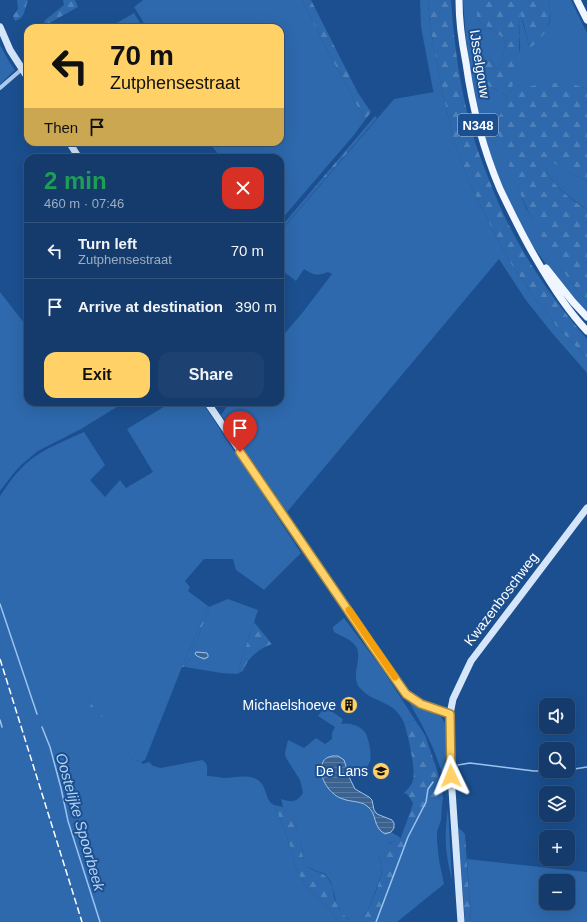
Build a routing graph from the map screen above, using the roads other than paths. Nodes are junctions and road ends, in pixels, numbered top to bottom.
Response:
1 (459, 0) edge
2 (577, 0) edge
3 (587, 20) edge
4 (0, 27) edge
5 (22, 70) junction
6 (24, 73) edge
7 (0, 88) edge
8 (526, 241) junction
9 (587, 317) edge
10 (587, 331) edge
11 (210, 406) edge
12 (587, 508) edge
13 (450, 714) junction
14 (461, 922) edge

1 - 8 main road, IJsselgouw / N348
2 - 3 main road
4 - 5 street
5 - 6 street
5 - 7 street
8 - 9 main road, IJsselgouw / N348
8 - 10 main road, IJsselgouw / N348
11 - 13 street
12 - 13 street, Kwazenboschweg
13 - 14 street, Kwazenboschweg

